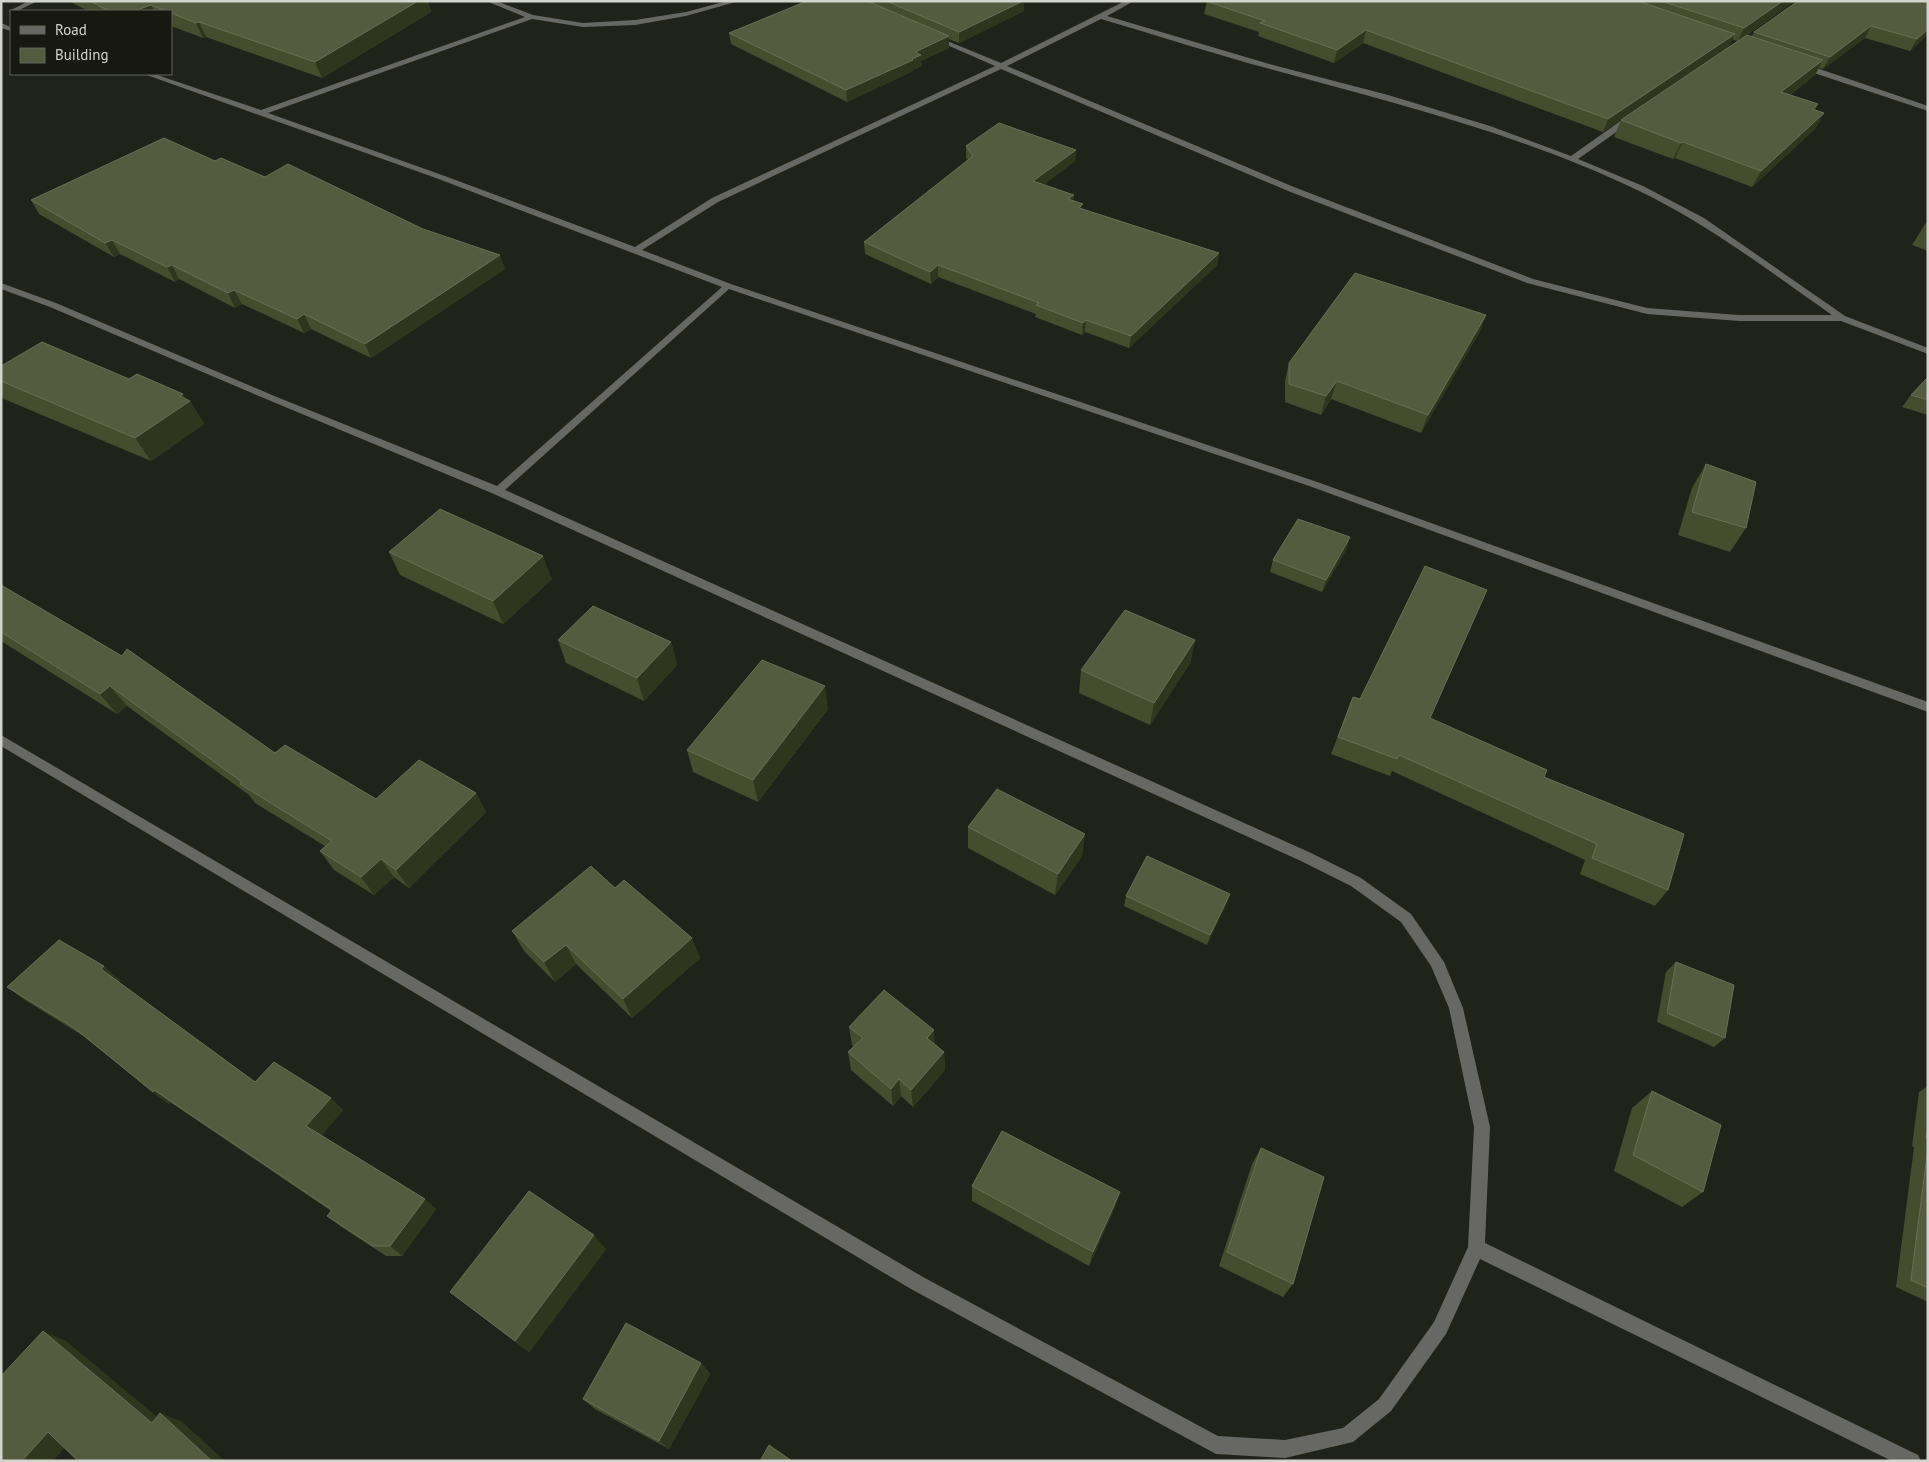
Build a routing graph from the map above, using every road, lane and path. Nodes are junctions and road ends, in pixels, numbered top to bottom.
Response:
1 (36, 1) edge
2 (489, 1) edge
3 (736, 1) edge
4 (1131, 1) edge
5 (15, 10) edge
6 (1100, 16) junction
7 (532, 17) junction
8 (924, 33) edge
9 (1794, 64) edge
10 (1001, 66) junction
11 (151, 75) edge
12 (1928, 109) edge
13 (263, 112) junction
14 (1637, 114) edge
15 (1572, 159) junction
16 (636, 250) junction
17 (1, 286) edge
18 (728, 286) junction
19 (1842, 318) junction
20 (1928, 351) edge
21 (498, 491) junction
22 (1928, 707) edge
23 (1, 740) edge
24 (1476, 1248) junction
25 (1912, 1461) edge

1 - 5 street
2 - 7 street
3 - 7 street
4 - 6 street
6 - 10 street
6 - 15 street
7 - 13 street
8 - 10 street
9 - 12 street
10 - 16 street
10 - 19 street
11 - 13 street
13 - 16 street
14 - 15 street
15 - 19 street
16 - 18 street
17 - 21 street
18 - 21 street
18 - 22 street
19 - 20 street
21 - 24 street
23 - 24 street
24 - 25 street

